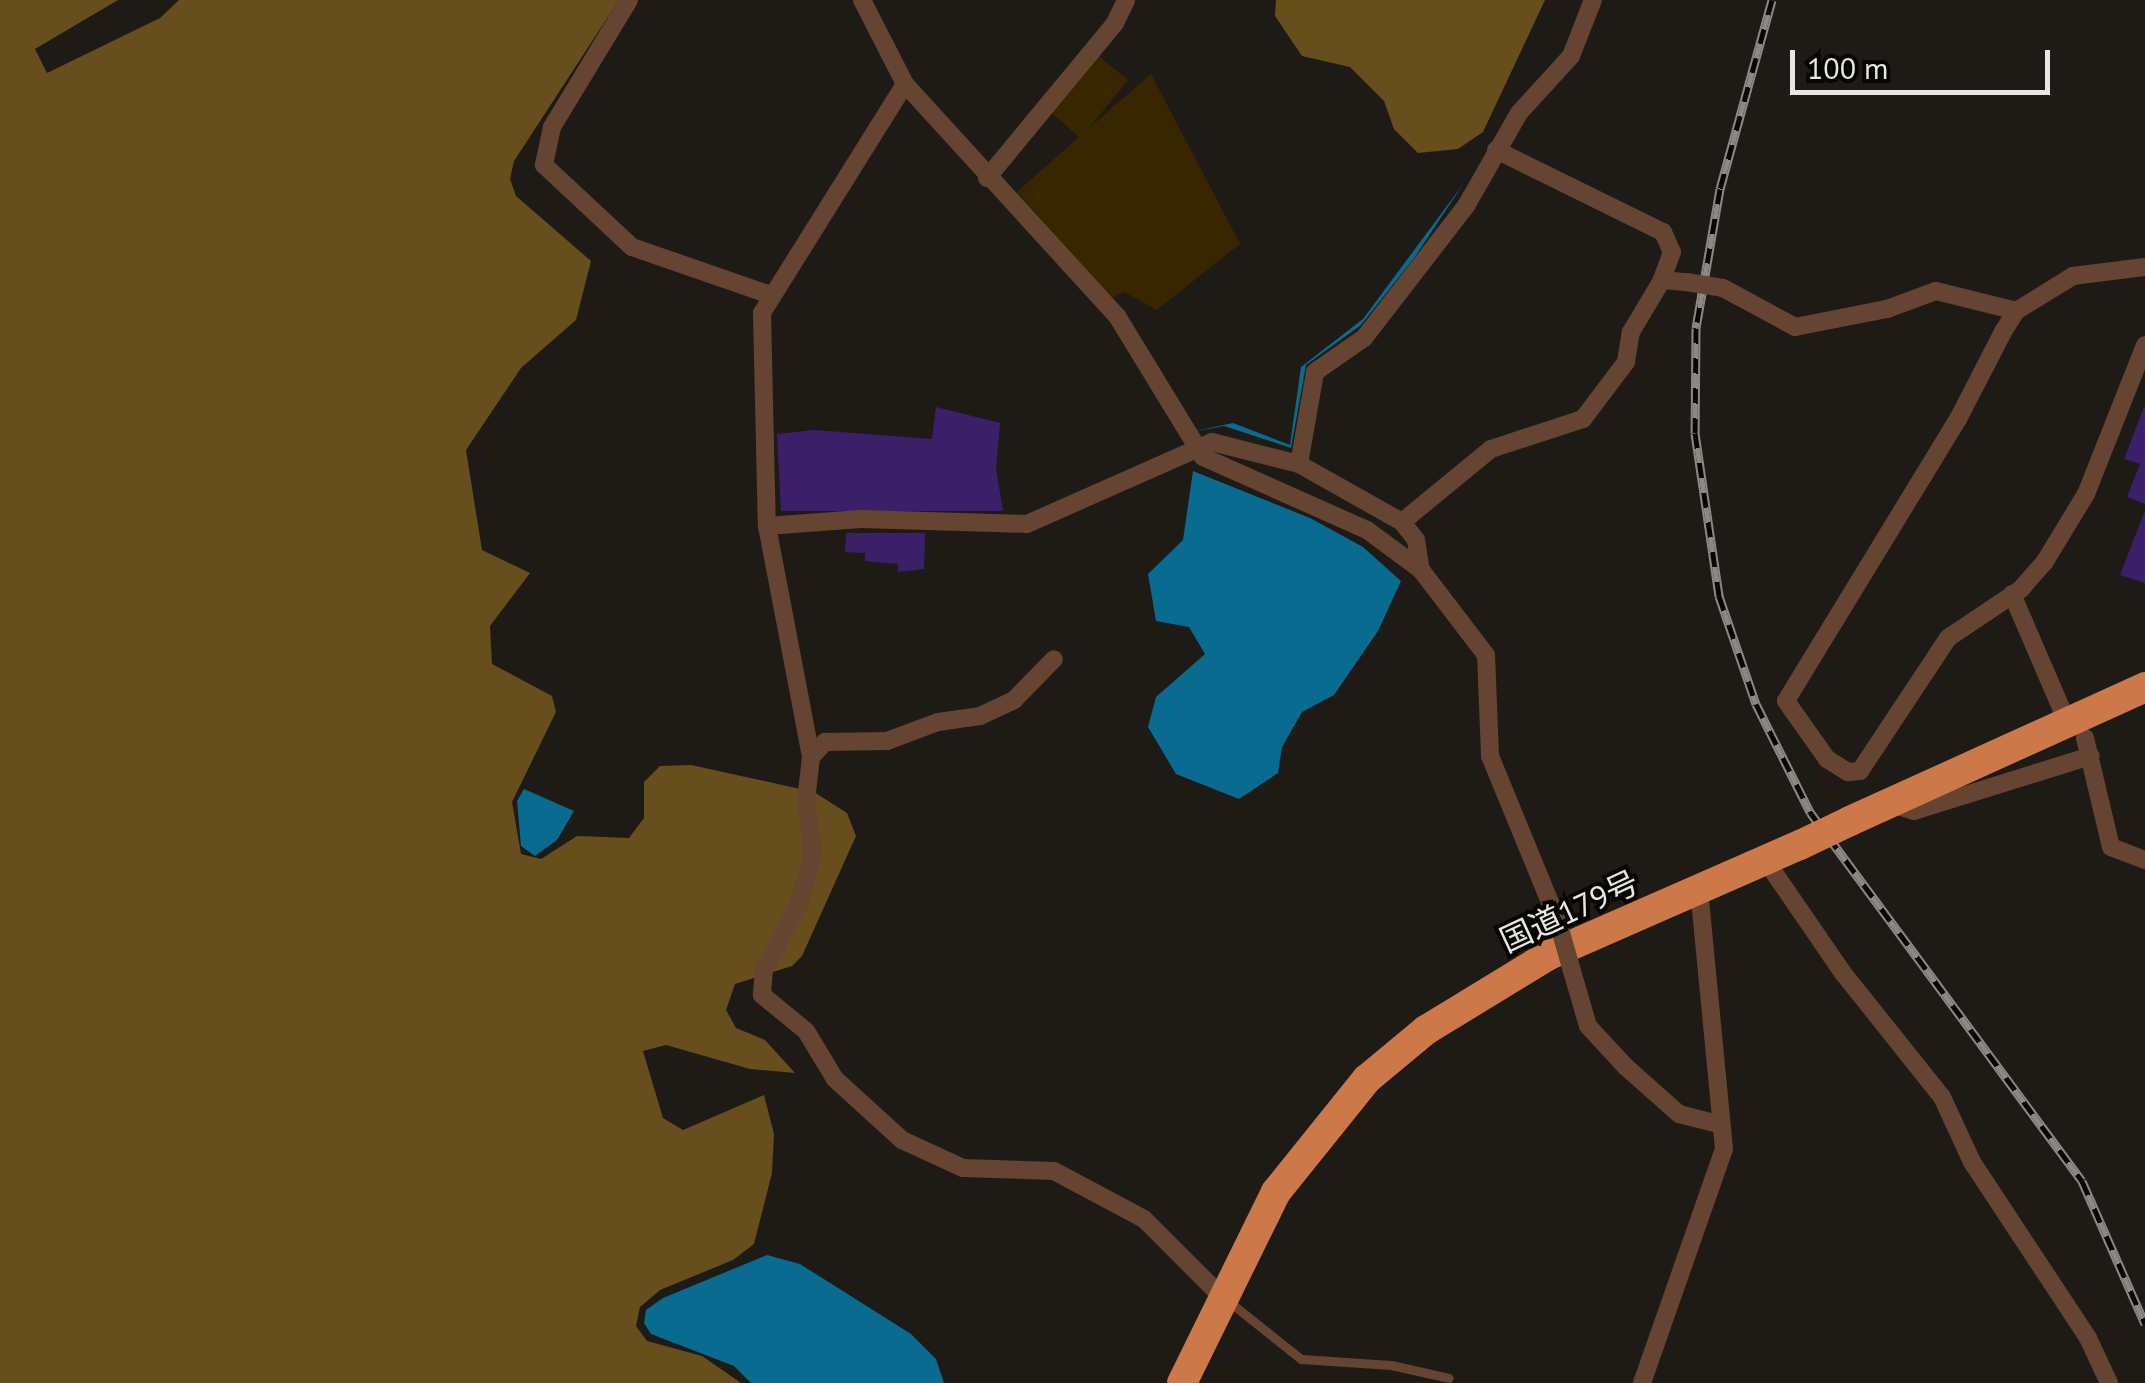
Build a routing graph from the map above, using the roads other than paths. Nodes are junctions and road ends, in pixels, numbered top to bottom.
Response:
1 (630, 0) edge
2 (862, 0) edge
3 (1126, 0) edge
4 (1593, 0) edge
5 (904, 84) junction
6 (1496, 150) junction
7 (987, 178) junction
8 (2145, 267) edge
9 (1662, 280) junction
10 (768, 294) junction
11 (2016, 312) junction
12 (2143, 353) edge
13 (1196, 448) junction
14 (1299, 464) junction
15 (1402, 522) junction
16 (767, 526) junction
17 (1421, 570) junction
18 (2016, 592) junction
19 (1054, 658) dead end
20 (2145, 687) edge
21 (2078, 729) junction
22 (811, 756) junction
23 (1891, 804) junction
24 (2145, 860) edge
25 (1766, 861) junction
26 (1698, 890) junction
27 (1722, 1125) junction
28 (1218, 1294) junction
29 (1449, 1378) dead end
30 (1182, 1383) edge
31 (1642, 1383) edge
32 (2109, 1383) edge

1 - 10 street
2 - 5 street
3 - 7 street
4 - 6 street
5 - 7 street
5 - 10 street
6 - 9 street
6 - 14 street
7 - 13 street
8 - 11 street
9 - 11 street, bridge
9 - 15 street
10 - 16 street
11 - 18 street
12 - 18 street
13 - 14 street
13 - 16 street
13 - 17 street
14 - 15 street
15 - 17 street
16 - 22 street
17 - 27 street, bridge
18 - 21 street
19 - 22 street
20 - 21 highway, 国道179号
21 - 23 highway, 国道179号
21 - 23 street
21 - 24 street
22 - 28 street
23 - 25 highway, 国道179号, bridge
25 - 26 highway, 国道179号
25 - 32 street
26 - 27 street
26 - 28 highway, 国道179号
27 - 31 street
28 - 29 lane
28 - 30 highway, 国道179号

